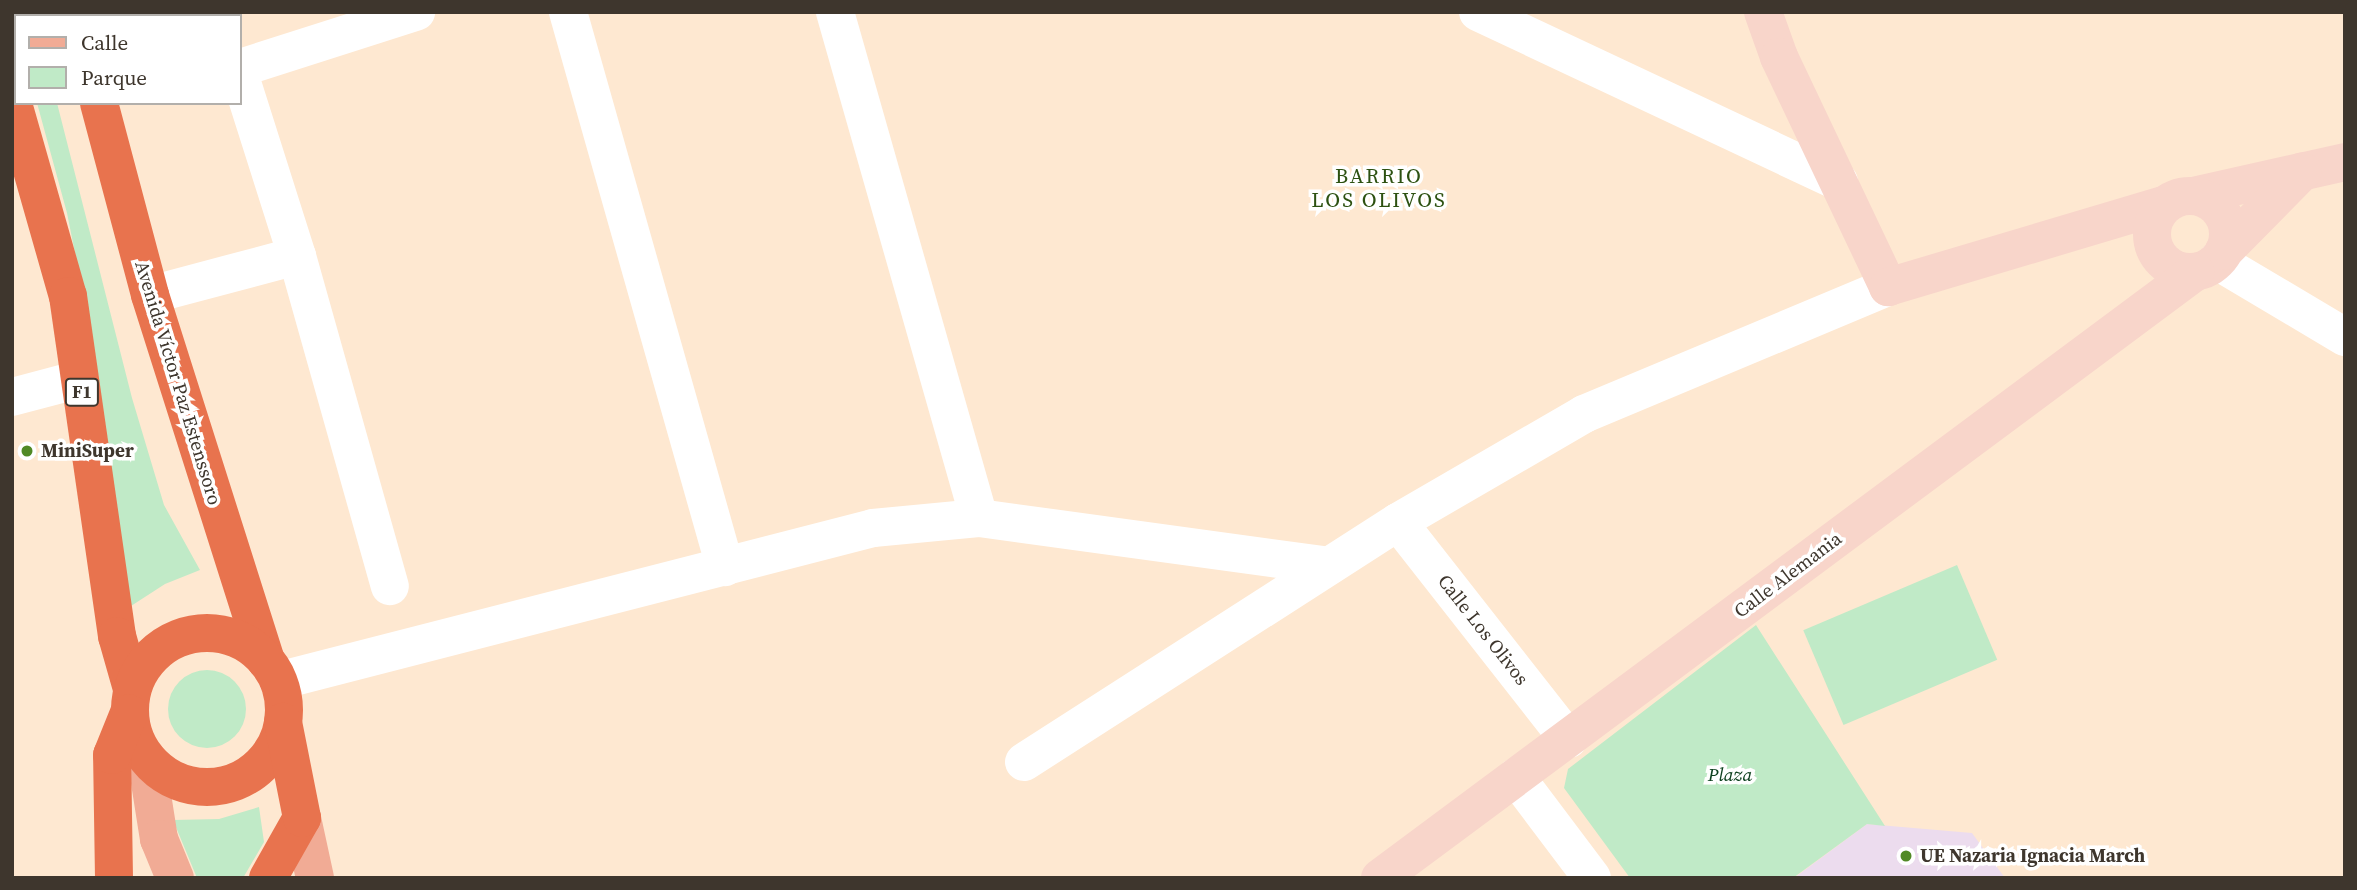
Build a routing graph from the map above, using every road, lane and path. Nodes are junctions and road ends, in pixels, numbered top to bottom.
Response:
1 (416, 12) edge
2 (568, 12) edge
3 (835, 12) edge
4 (1478, 12) edge
5 (1763, 12) edge
6 (242, 67) edge
7 (242, 82) edge
8 (12, 100) edge
9 (100, 105) edge
10 (2345, 162) edge
11 (2303, 171) junction
12 (1839, 182) junction
13 (2179, 200) junction
14 (297, 256) junction
15 (2212, 261) junction
16 (1888, 287) junction
17 (150, 295) junction
18 (2345, 337) edge
19 (80, 379) junction
20 (12, 397) edge
21 (979, 518) junction
22 (1398, 522) junction
23 (1329, 566) junction
24 (725, 567) junction
25 (390, 586) dead end
26 (272, 671) junction
27 (131, 701) junction
28 (283, 722) junction
29 (1568, 739) junction
30 (146, 757) junction
31 (1024, 762) dead end
32 (1516, 777) junction
33 (302, 818) junction
34 (114, 878) edge
35 (175, 878) edge
36 (268, 878) edge
37 (315, 878) edge
38 (1380, 878) edge
39 (1592, 878) edge

1 - 6 street
2 - 24 street
3 - 21 street
4 - 12 street
5 - 12 street
7 - 14 street
8 - 19 highway, F1
9 - 17 highway, Avenida Víctor Paz Estenssoro / F1
10 - 11 street
11 - 13 street
11 - 15 street, Calle Alemania
12 - 16 street
13 - 15 street
13 - 15 street
13 - 16 street
14 - 17 street
14 - 25 street
15 - 18 street
15 - 29 street, Calle Alemania
16 - 22 street
17 - 26 highway, Avenida Víctor Paz Estenssoro / F1
19 - 20 street
19 - 27 highway, F1
21 - 23 street
21 - 24 street
22 - 23 street
22 - 29 street, Calle Los Olivos
23 - 31 street
24 - 26 street
26 - 27 highway
26 - 28 highway, F1
27 - 30 highway, F1
27 - 34 highway
28 - 30 highway, F1
28 - 33 highway, F1
29 - 32 street, Calle Alemania
30 - 35 main road, F1
32 - 38 street, Calle Alemania
32 - 39 street
33 - 36 highway
33 - 37 main road, F1

